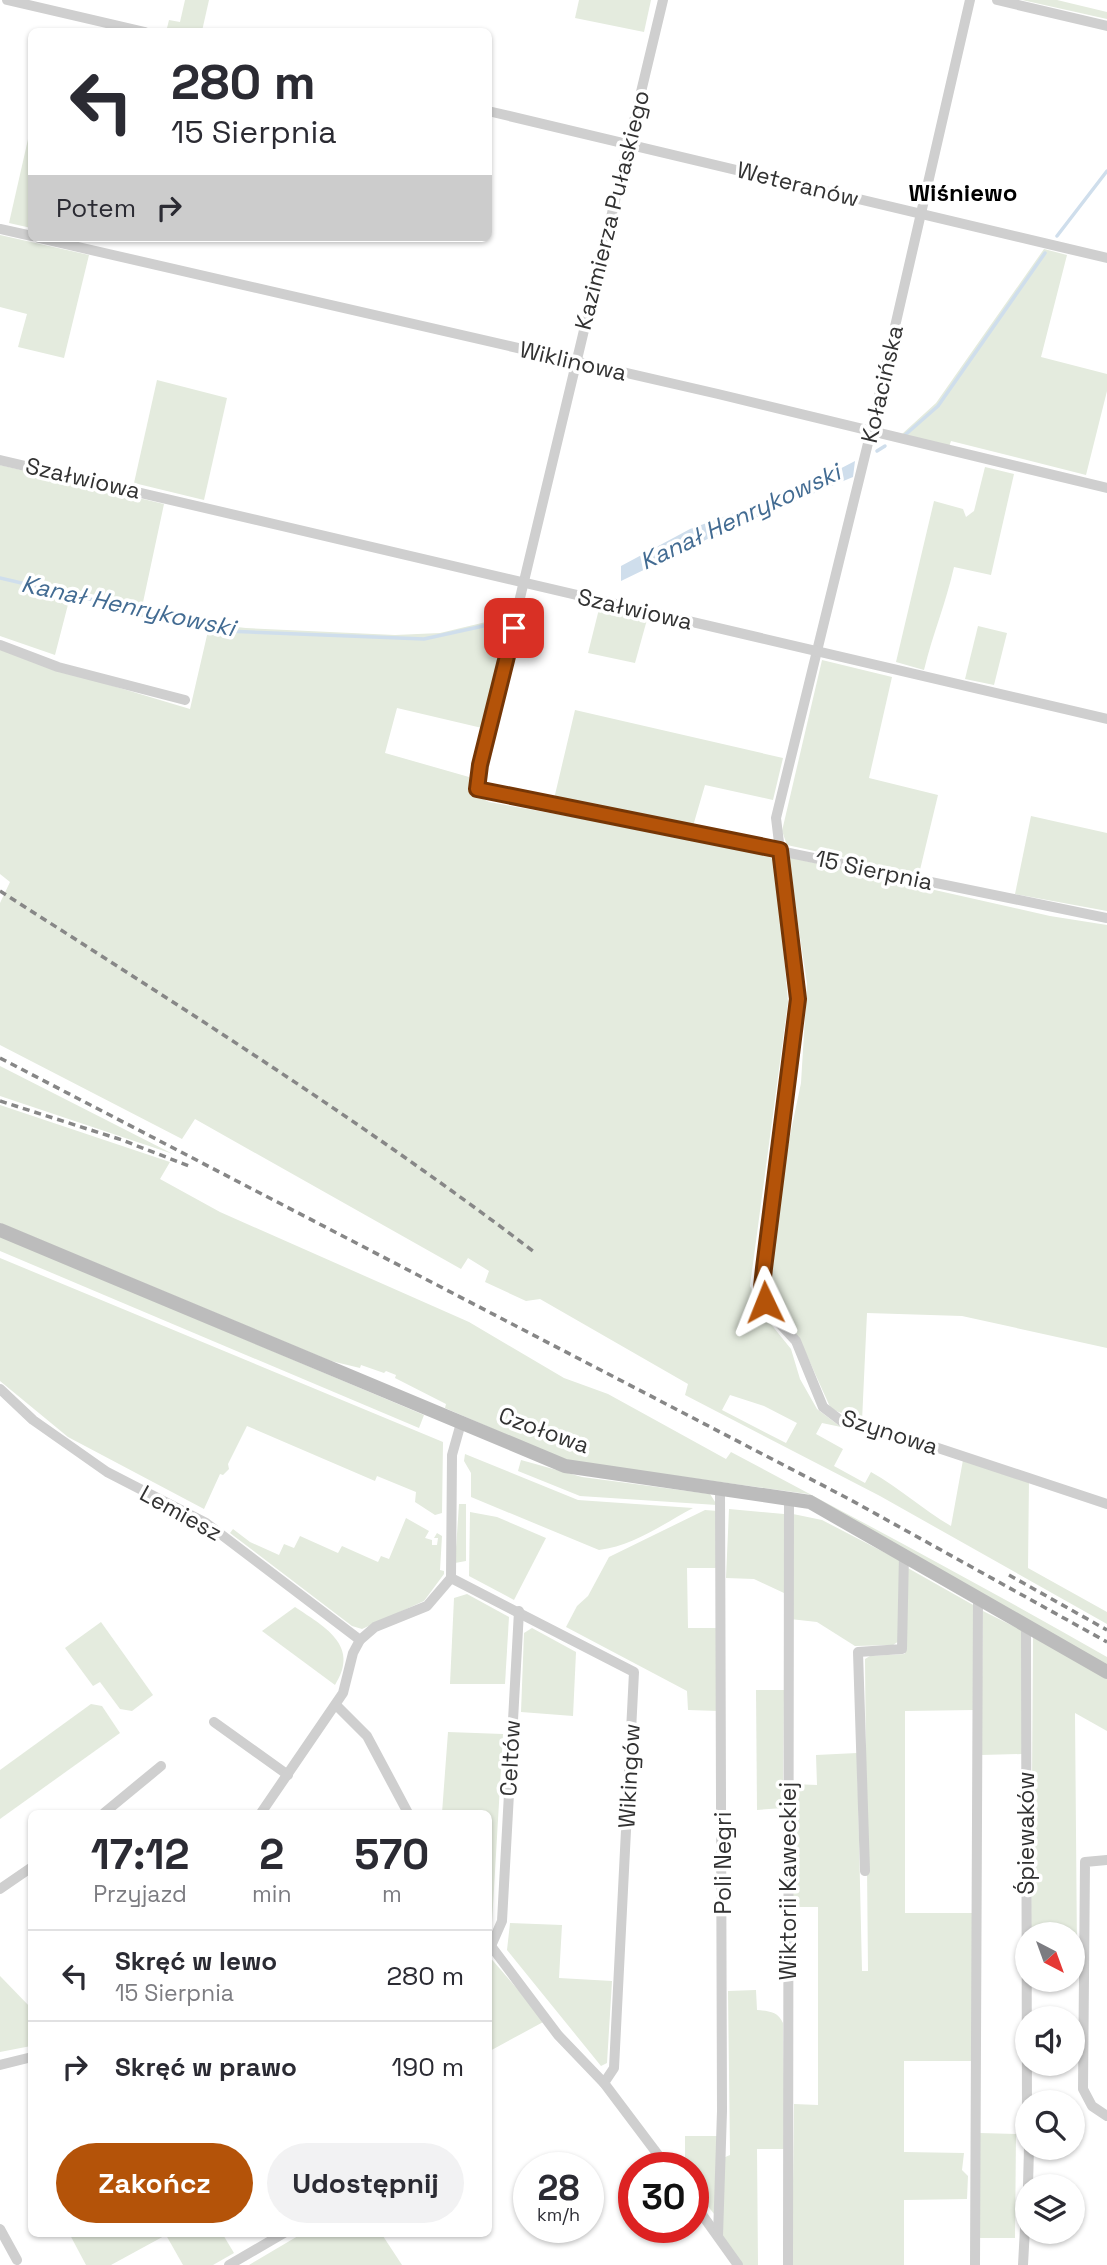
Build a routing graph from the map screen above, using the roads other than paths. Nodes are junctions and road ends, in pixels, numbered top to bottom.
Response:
1 (7, 0) edge
2 (663, 0) edge
3 (970, 0) edge
4 (997, 0) edge
5 (1107, 26) edge
6 (128, 28) edge
7 (492, 112) edge
8 (628, 143) junction
9 (922, 214) junction
10 (0, 229) edge
11 (28, 235) edge
12 (56, 242) edge
13 (1107, 258) edge
14 (575, 362) junction
15 (871, 431) junction
16 (0, 460) edge
17 (1107, 488) edge
18 (525, 583) junction
19 (0, 645) edge
20 (817, 651) junction
21 (185, 700) dead end
22 (1107, 719) edge
23 (477, 789) joint
24 (780, 850) junction
25 (1107, 918) edge
26 (0, 1230) edge
27 (0, 1389) edge
28 (461, 1423) junction
29 (720, 1489) junction
30 (789, 1497) junction
31 (1107, 1504) edge
32 (904, 1554) junction
33 (451, 1578) junction
34 (978, 1597) junction
35 (519, 1611) junction
36 (1026, 1625) junction
37 (360, 1640) junction
38 (1107, 1672) edge
39 (335, 1705) junction
40 (214, 1722) dead end
41 (161, 1766) dead end
42 (288, 1775) junction
43 (108, 1810) edge
44 (263, 1810) edge
45 (406, 1810) edge
46 (1107, 1860) edge
47 (865, 1871) dead end
48 (28, 1873) edge
49 (0, 1889) edge
50 (492, 1940) edge
51 (492, 1947) edge
52 (28, 2058) edge
53 (0, 2065) edge
54 (604, 2083) junction
55 (1027, 2090) edge
56 (1107, 2116) edge
57 (655, 2152) edge
58 (709, 2224) edge
59 (0, 2229) edge
60 (718, 2236) junction
61 (277, 2237) edge
62 (1024, 2244) edge
63 (18, 2260) dead end
64 (229, 2265) edge
65 (738, 2265) edge
66 (788, 2265) edge
67 (975, 2265) edge
68 (1023, 2265) edge

1 - 6 street
2 - 8 street, Kazimierza Pułaskiego
3 - 9 street, Kołacińska
4 - 5 street
7 - 8 street, Weteranów
8 - 9 street, Weteranów
8 - 14 street, Kazimierza Pułaskiego
9 - 13 street, Weteranów
9 - 15 street, Kołacińska
10 - 11 street
12 - 14 street, Wiklinowa
14 - 15 street, Wiklinowa
14 - 18 street, Kazimierza Pułaskiego
15 - 17 street, Wiklinowa
15 - 20 street, Kołacińska
16 - 18 street, Szałwiowa
18 - 20 street, Szałwiowa
18 - 23 street, Kazimierza Pułaskiego
19 - 21 street
20 - 22 street, Szałwiowa
20 - 24 street, Kołacińska
23 - 24 street, 15 Sierpnia
24 - 25 street, 15 Sierpnia
24 - 31 street, Szynowa
26 - 28 street, Czołowa
27 - 37 street, Lemiesz
28 - 29 street, Czołowa
28 - 33 street
29 - 30 street, Czołowa
29 - 60 street, Poli Negri
30 - 32 street, Czołowa
30 - 66 street, Wiktorii Kaweckiej
32 - 34 street, Czołowa
32 - 47 street
33 - 35 street, Wikingów
33 - 37 street
34 - 36 street, Czołowa
34 - 67 street
35 - 50 street, Celtów
35 - 54 street, Wikingów
36 - 38 street, Czołowa
36 - 55 street, Śpiewaków
37 - 39 street
39 - 42 street
39 - 45 street
40 - 42 street
41 - 43 street
42 - 44 street
46 - 56 street
48 - 49 street
51 - 54 street
52 - 53 street
54 - 57 street
58 - 60 street
59 - 63 street
60 - 65 street
61 - 64 street
62 - 68 street

